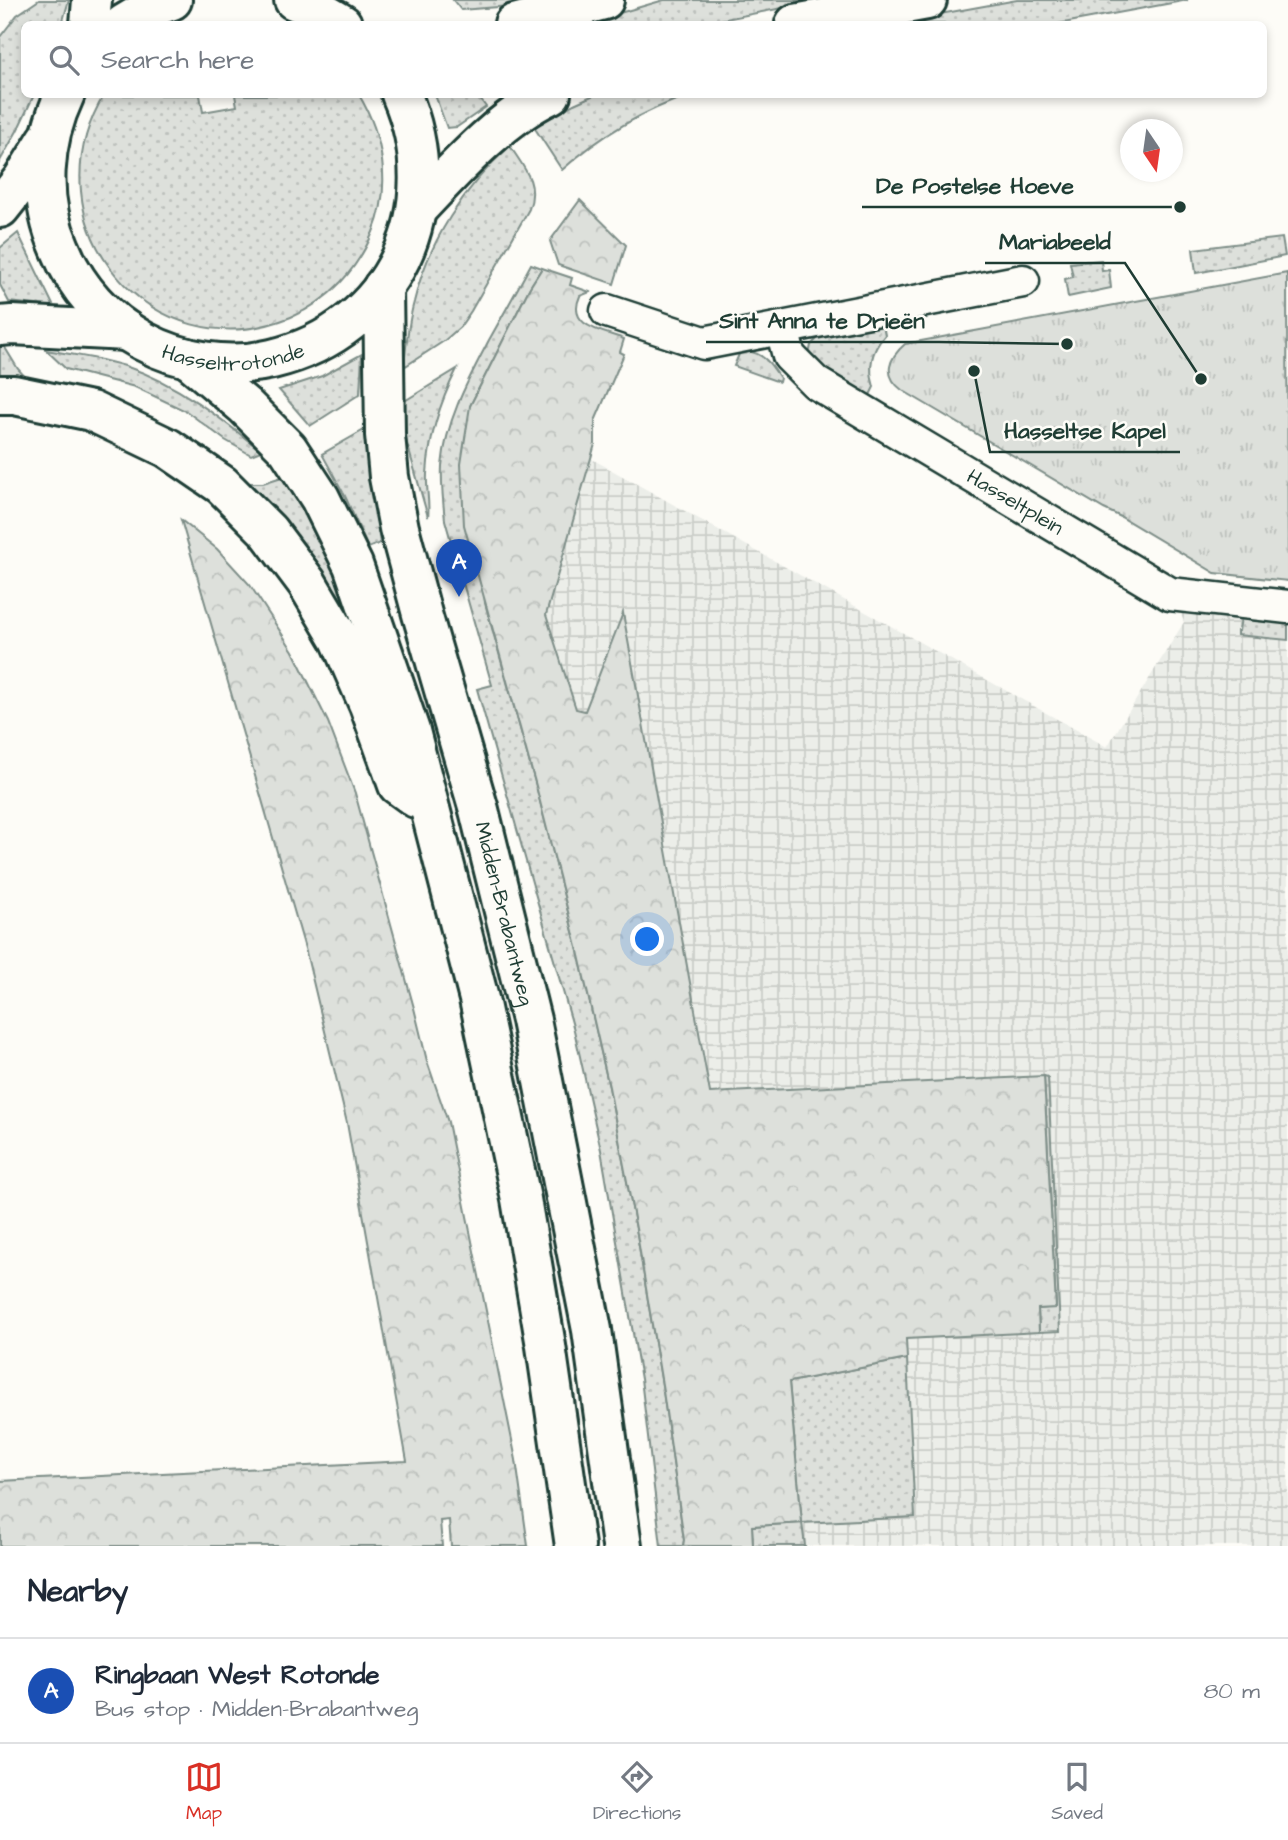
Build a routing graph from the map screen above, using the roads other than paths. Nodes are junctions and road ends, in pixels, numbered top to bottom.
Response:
1 (92, 0) edge
2 (172, 0) edge
3 (294, 0) edge
4 (604, 0) edge
5 (927, 0) edge
6 (90, 21) edge
7 (129, 21) edge
8 (338, 21) edge
9 (525, 21) edge
10 (812, 21) edge
11 (63, 98) edge
12 (402, 98) edge
13 (545, 98) edge
14 (50, 135) junction
15 (0, 208) edge
16 (417, 209) junction
17 (1023, 281) dead end
18 (383, 288) junction
19 (607, 311) dead end
20 (0, 326) edge
21 (782, 328) junction
22 (127, 331) junction
23 (188, 358) junction
24 (0, 395) edge
25 (1288, 607) edge
26 (430, 808) junction
27 (575, 1546) edge
28 (622, 1546) edge

1 - 6 main road
2 - 7 main road
3 - 8 main road
4 - 9 main road
5 - 10 main road
11 - 14 main road, Hasseltrotonde
12 - 16 main road, Hasseltrotonde
13 - 16 main road
14 - 15 main road
14 - 22 main road, Hasseltrotonde
16 - 18 main road, Hasseltrotonde
17 - 21 street
18 - 23 main road, Hasseltrotonde
18 - 28 main road, Midden-Brabantweg
19 - 21 street
20 - 22 main road
21 - 25 street, Hasseltplein
22 - 23 main road, Hasseltrotonde
23 - 26 main road
24 - 26 main road
26 - 27 main road

